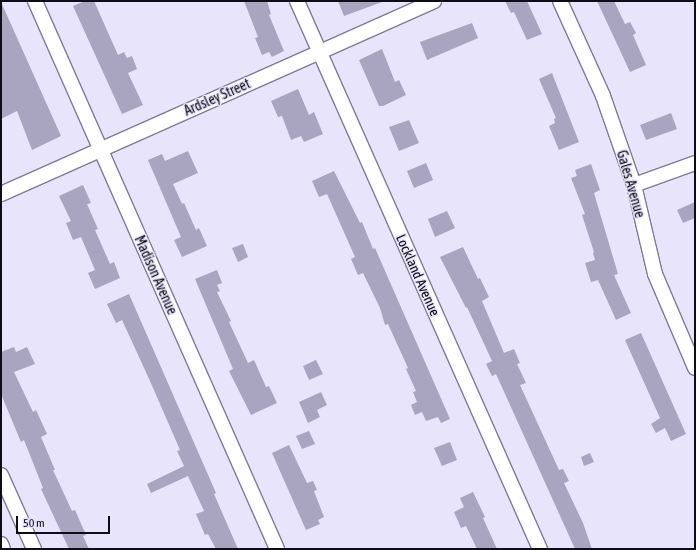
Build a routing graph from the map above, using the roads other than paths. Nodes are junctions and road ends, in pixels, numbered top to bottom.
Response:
1 (35, 1) edge
2 (297, 1) edge
3 (434, 1) edge
4 (560, 1) edge
5 (318, 52) junction
6 (101, 150) junction
7 (695, 163) edge
8 (634, 185) junction
9 (1, 194) edge
10 (695, 368) edge
11 (1, 475) edge
12 (1, 544) edge
13 (3, 549) edge
14 (34, 549) edge
15 (277, 549) edge
16 (540, 549) edge

1 - 6 street, Madison Avenue
2 - 5 street, Lockland Avenue
3 - 5 street, Ardsley Street
4 - 8 street, Gales Avenue
5 - 6 street, Ardsley Street
5 - 16 street, Lockland Avenue
6 - 9 street, Ardsley Street
6 - 15 street, Madison Avenue
7 - 8 street
8 - 10 street, Gales Avenue
11 - 14 street
12 - 13 street

